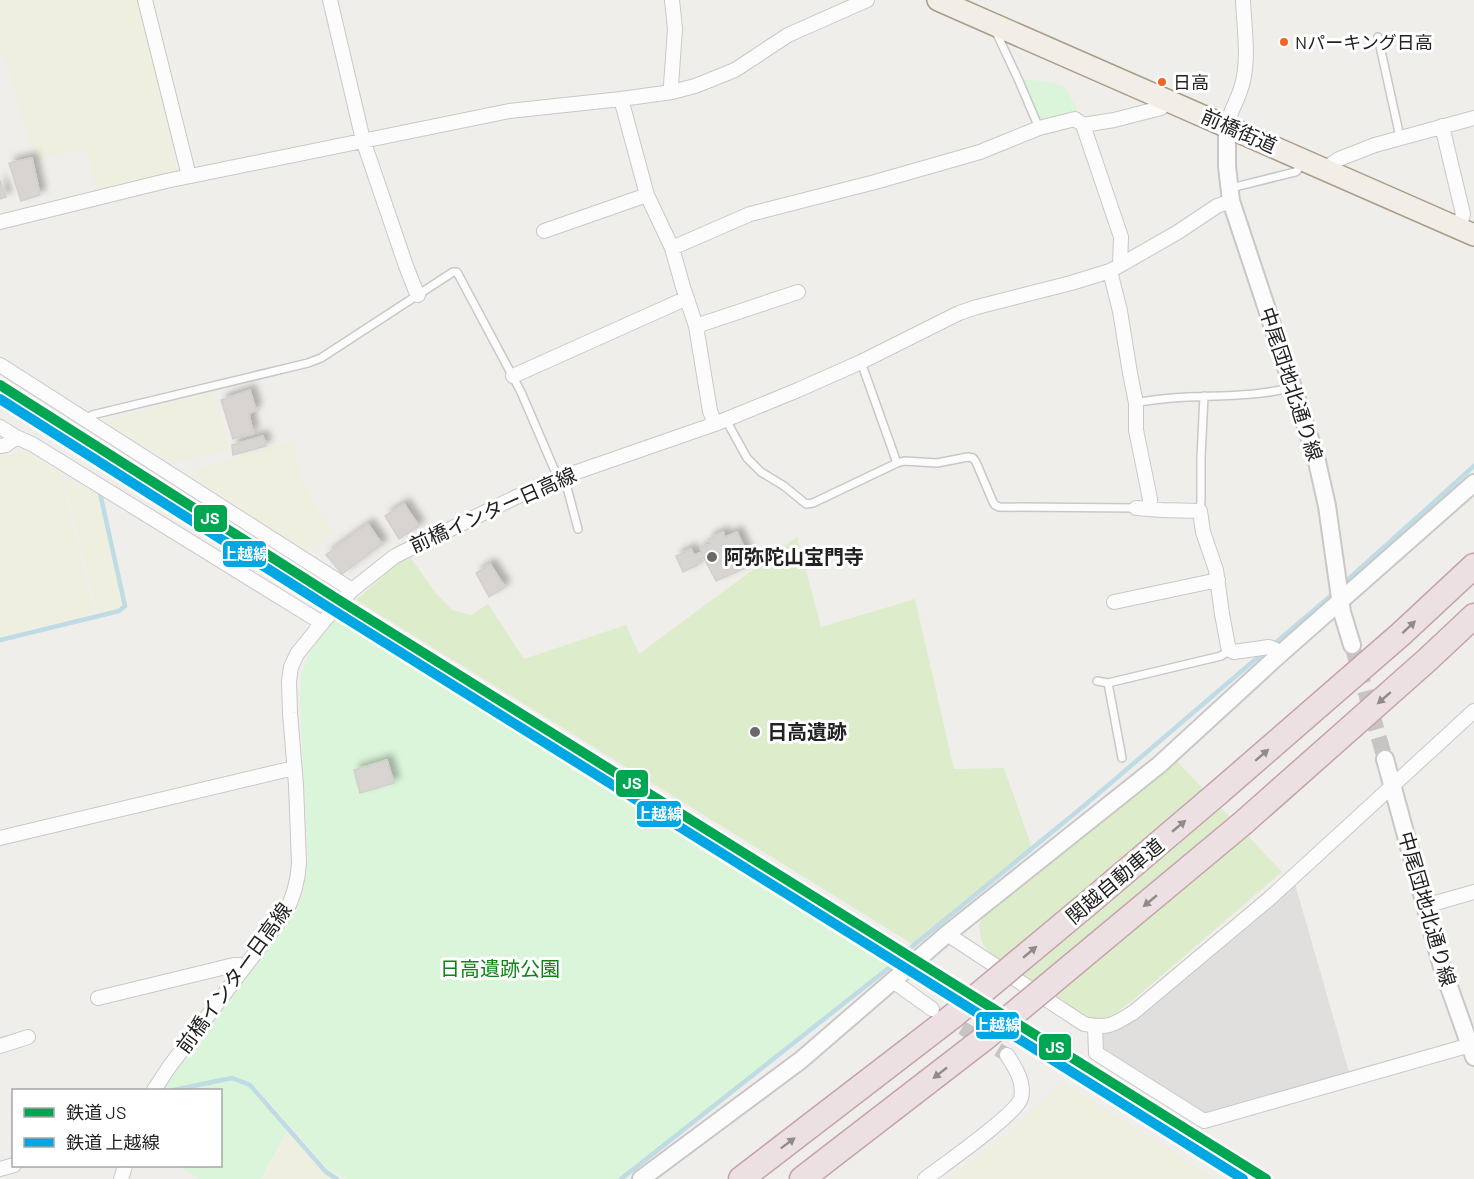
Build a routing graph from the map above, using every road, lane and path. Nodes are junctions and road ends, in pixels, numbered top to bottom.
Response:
1 (145, 0) edge
2 (330, 0) edge
3 (672, 0) edge
4 (867, 0) edge
5 (938, 0) edge
6 (1243, 0) edge
7 (992, 22) junction
8 (1378, 37) dead end
9 (672, 92) junction
10 (621, 99) junction
11 (1165, 99) junction
12 (1474, 118) edge
13 (1083, 125) junction
14 (1227, 126) junction
15 (1442, 126) junction
16 (1039, 128) junction
17 (1401, 137) junction
18 (363, 140) junction
19 (1303, 160) junction
20 (1329, 171) junction
21 (189, 176) junction
22 (647, 195) junction
23 (1230, 195) junction
24 (0, 222) edge
25 (544, 231) dead end
26 (1466, 231) edge
27 (672, 248) junction
28 (1115, 268) junction
29 (798, 292) dead end
30 (418, 295) junction
31 (687, 298) junction
32 (696, 326) junction
33 (861, 362) junction
34 (0, 365) edge
35 (513, 376) junction
36 (1293, 387) junction
37 (1204, 396) junction
38 (1136, 404) junction
39 (86, 420) junction
40 (720, 422) junction
41 (0, 427) edge
42 (16, 438) junction
43 (0, 446) edge
44 (897, 463) junction
45 (561, 477) junction
46 (1474, 483) edge
47 (1143, 508) junction
48 (1200, 511) junction
49 (578, 529) dead end
50 (1474, 566) edge
51 (1218, 580) junction
52 (352, 590) junction
53 (1114, 602) dead end
54 (1341, 602) junction
55 (1474, 616) edge
56 (322, 623) junction
57 (1352, 645) tunnel mouth
58 (1230, 650) junction
59 (1279, 655) junction
60 (1097, 681) dead end
61 (1108, 683) junction
62 (1474, 711) edge
63 (1122, 758) dead end
64 (1385, 759) tunnel mouth
65 (294, 768) junction
66 (1393, 786) junction
67 (0, 838) edge
68 (1474, 892) edge
69 (1425, 906) junction
70 (947, 934) junction
71 (244, 968) junction
72 (892, 981) junction
73 (98, 998) dead end
74 (942, 1012) junction
75 (1095, 1026) junction
76 (28, 1036) dead end
77 (0, 1046) edge
78 (1472, 1049) edge
79 (1007, 1055) tunnel mouth
80 (155, 1089) edge
81 (640, 1179) edge
82 (741, 1179) edge
83 (802, 1179) edge
84 (925, 1179) edge

1 - 21 street
2 - 18 street
3 - 9 street
4 - 9 street
5 - 7 main road, 前橋街道
6 - 14 street
7 - 11 main road, 前橋街道
7 - 16 lane
8 - 17 lane
9 - 10 street
10 - 18 street
10 - 22 street
11 - 13 street
11 - 14 main road, 前橋街道
12 - 15 street
13 - 16 street
13 - 28 street
14 - 19 main road, 前橋街道
14 - 23 street, 中尾団地北通り線
15 - 17 street
15 - 26 street
16 - 27 street
17 - 20 street
18 - 21 street
18 - 30 street
19 - 20 main road, 前橋街道
19 - 23 lane
20 - 26 main road, 前橋街道
21 - 24 street
22 - 25 street
22 - 27 street
23 - 28 street, 前橋インター日高線
23 - 36 street, 中尾団地北通り線
27 - 31 street
28 - 33 street, 前橋インター日高線
28 - 38 street
29 - 32 street
30 - 35 lane
30 - 39 lane
31 - 32 street
31 - 35 street
32 - 40 street
33 - 40 street, 前橋インター日高線
33 - 44 lane
34 - 39 street
35 - 45 lane
36 - 37 lane
36 - 54 street, 中尾団地北通り線
37 - 38 lane
37 - 48 lane
38 - 47 street
39 - 52 street
40 - 44 lane
40 - 45 street, 前橋インター日高線
41 - 42 street
42 - 43 street
42 - 56 street
44 - 47 lane
45 - 49 lane
45 - 52 street, 前橋インター日高線
46 - 54 street
47 - 48 street
48 - 51 street
74 -> 50 highway, 関越自動車道, bridge
51 - 53 street
51 - 58 street
52 - 56 street, 前橋インター日高線
54 - 57 street, 中尾団地北通り線
54 - 59 street
55 -> 83 highway, 関越自動車道, bridge
56 - 65 street, 前橋インター日高線
58 - 59 street
58 - 61 lane
59 - 70 street
60 - 61 lane
61 - 63 lane
62 - 66 street
64 - 66 street, 中尾団地北通り線
65 - 67 street
65 - 71 street, 前橋インター日高線
66 - 69 street, 中尾団地北通り線
66 - 75 street
68 - 69 street
69 - 78 street, 中尾団地北通り線
70 - 72 street
70 - 75 street
71 - 73 street
71 - 80 street, 前橋インター日高線
72 - 74 street
72 - 81 street
82 -> 74 highway, 関越自動車道
75 - 78 street
76 - 77 street
79 - 84 street

